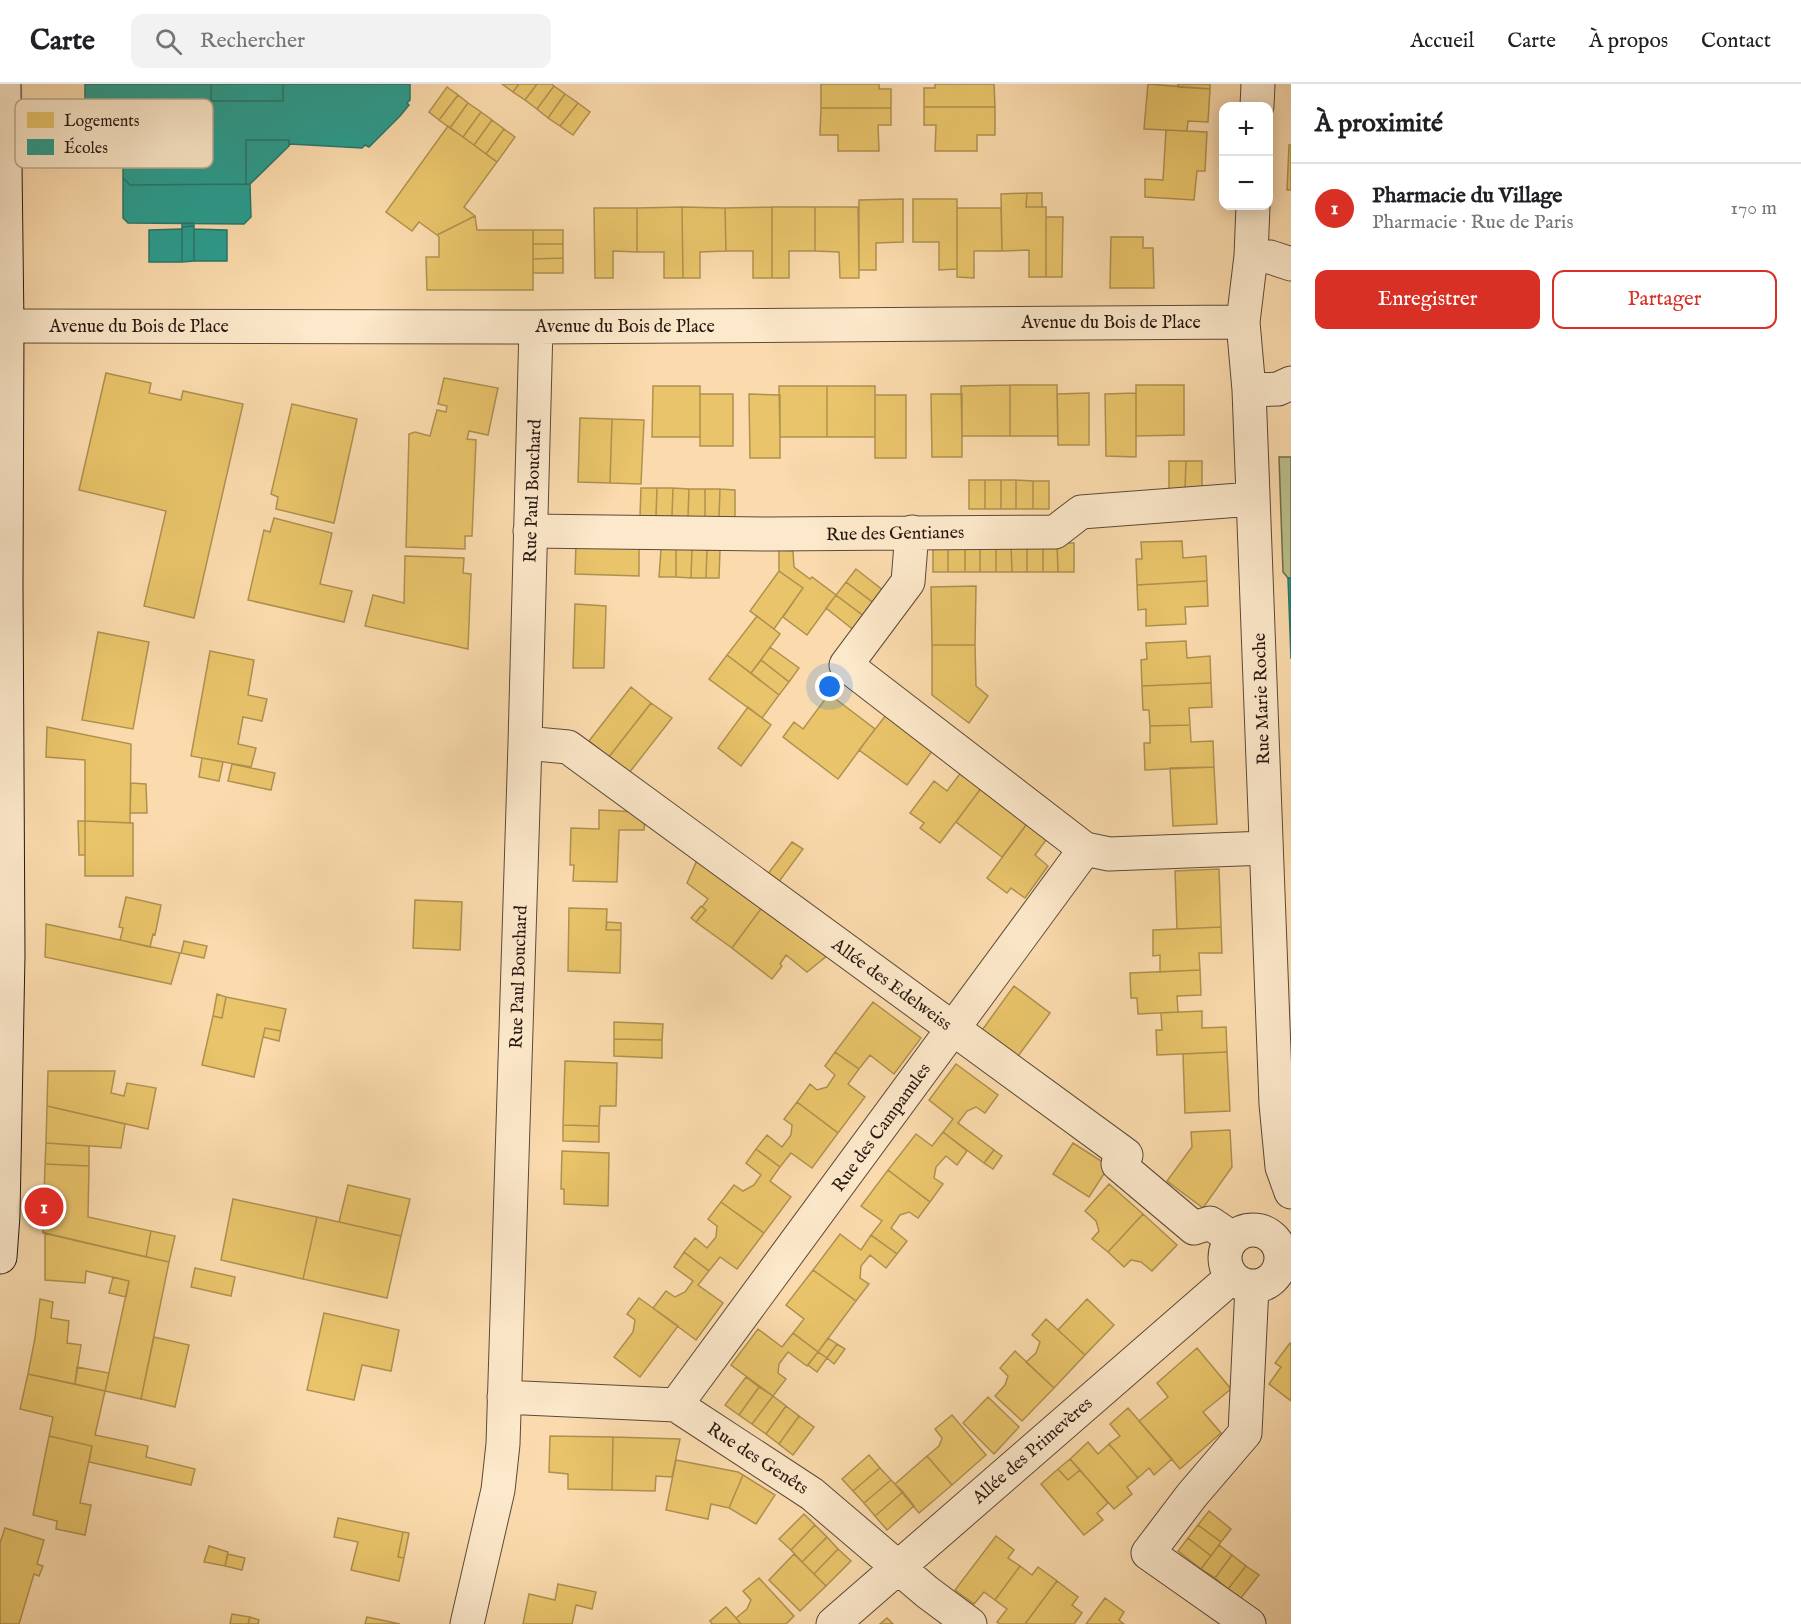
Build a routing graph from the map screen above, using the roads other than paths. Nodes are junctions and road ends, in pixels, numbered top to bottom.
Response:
1 (4, 84) edge
2 (1258, 84) edge
3 (1257, 102) edge
4 (1253, 210) edge
5 (1251, 256) junction
6 (1291, 264) edge
7 (1243, 322) junction
8 (7, 326) junction
9 (536, 327) junction
10 (1291, 383) edge
11 (1249, 390) junction
12 (1253, 500) junction
13 (530, 531) junction
14 (912, 532) junction
15 (3, 586) edge
16 (525, 743) junction
17 (1266, 848) junction
18 (1085, 849) junction
19 (4, 955) edge
20 (953, 1029) junction
21 (1291, 1192) edge
22 (1283, 1231) edge
23 (1232, 1238) junction
24 (0, 1257) edge
25 (1242, 1281) junction
26 (504, 1397) junction
27 (676, 1405) junction
28 (898, 1567) junction
29 (467, 1624) edge
30 (833, 1624) edge
31 (970, 1624) edge
32 (1249, 1624) edge

1 - 8 street
2 - 3 street
4 - 5 street, Rue Marie Roche
5 - 6 street
5 - 7 street, Rue Marie Roche
7 - 9 street, Avenue du Bois de Place
7 - 11 street, Rue Marie Roche
8 - 9 street, Avenue du Bois de Place
8 - 15 street
9 - 13 street, Rue Paul Bouchard
10 - 11 street
11 - 12 street, Rue Marie Roche
12 - 14 street, Rue des Gentianes
12 - 17 street, Rue Marie Roche
13 - 14 street, Rue des Gentianes
13 - 16 street, Rue Paul Bouchard
14 - 18 street
15 - 19 street
16 - 20 street, Allée des Edelweiss
16 - 26 street, Rue Paul Bouchard
17 - 18 street
17 - 21 street, Rue Marie Roche
18 - 20 street, Rue des Campanules
19 - 24 street
20 - 23 street, Allée des Edelweiss
20 - 27 street, Rue des Campanules
22 - 23 street
22 - 25 street
23 - 25 street
25 - 28 street, Allée des Primevères
25 - 32 street
26 - 27 street
26 - 29 street, Rue Paul Bouchard
27 - 28 street, Rue des Genêts
28 - 30 street, Allée des Primevères
28 - 31 street, Rue des Genêts

